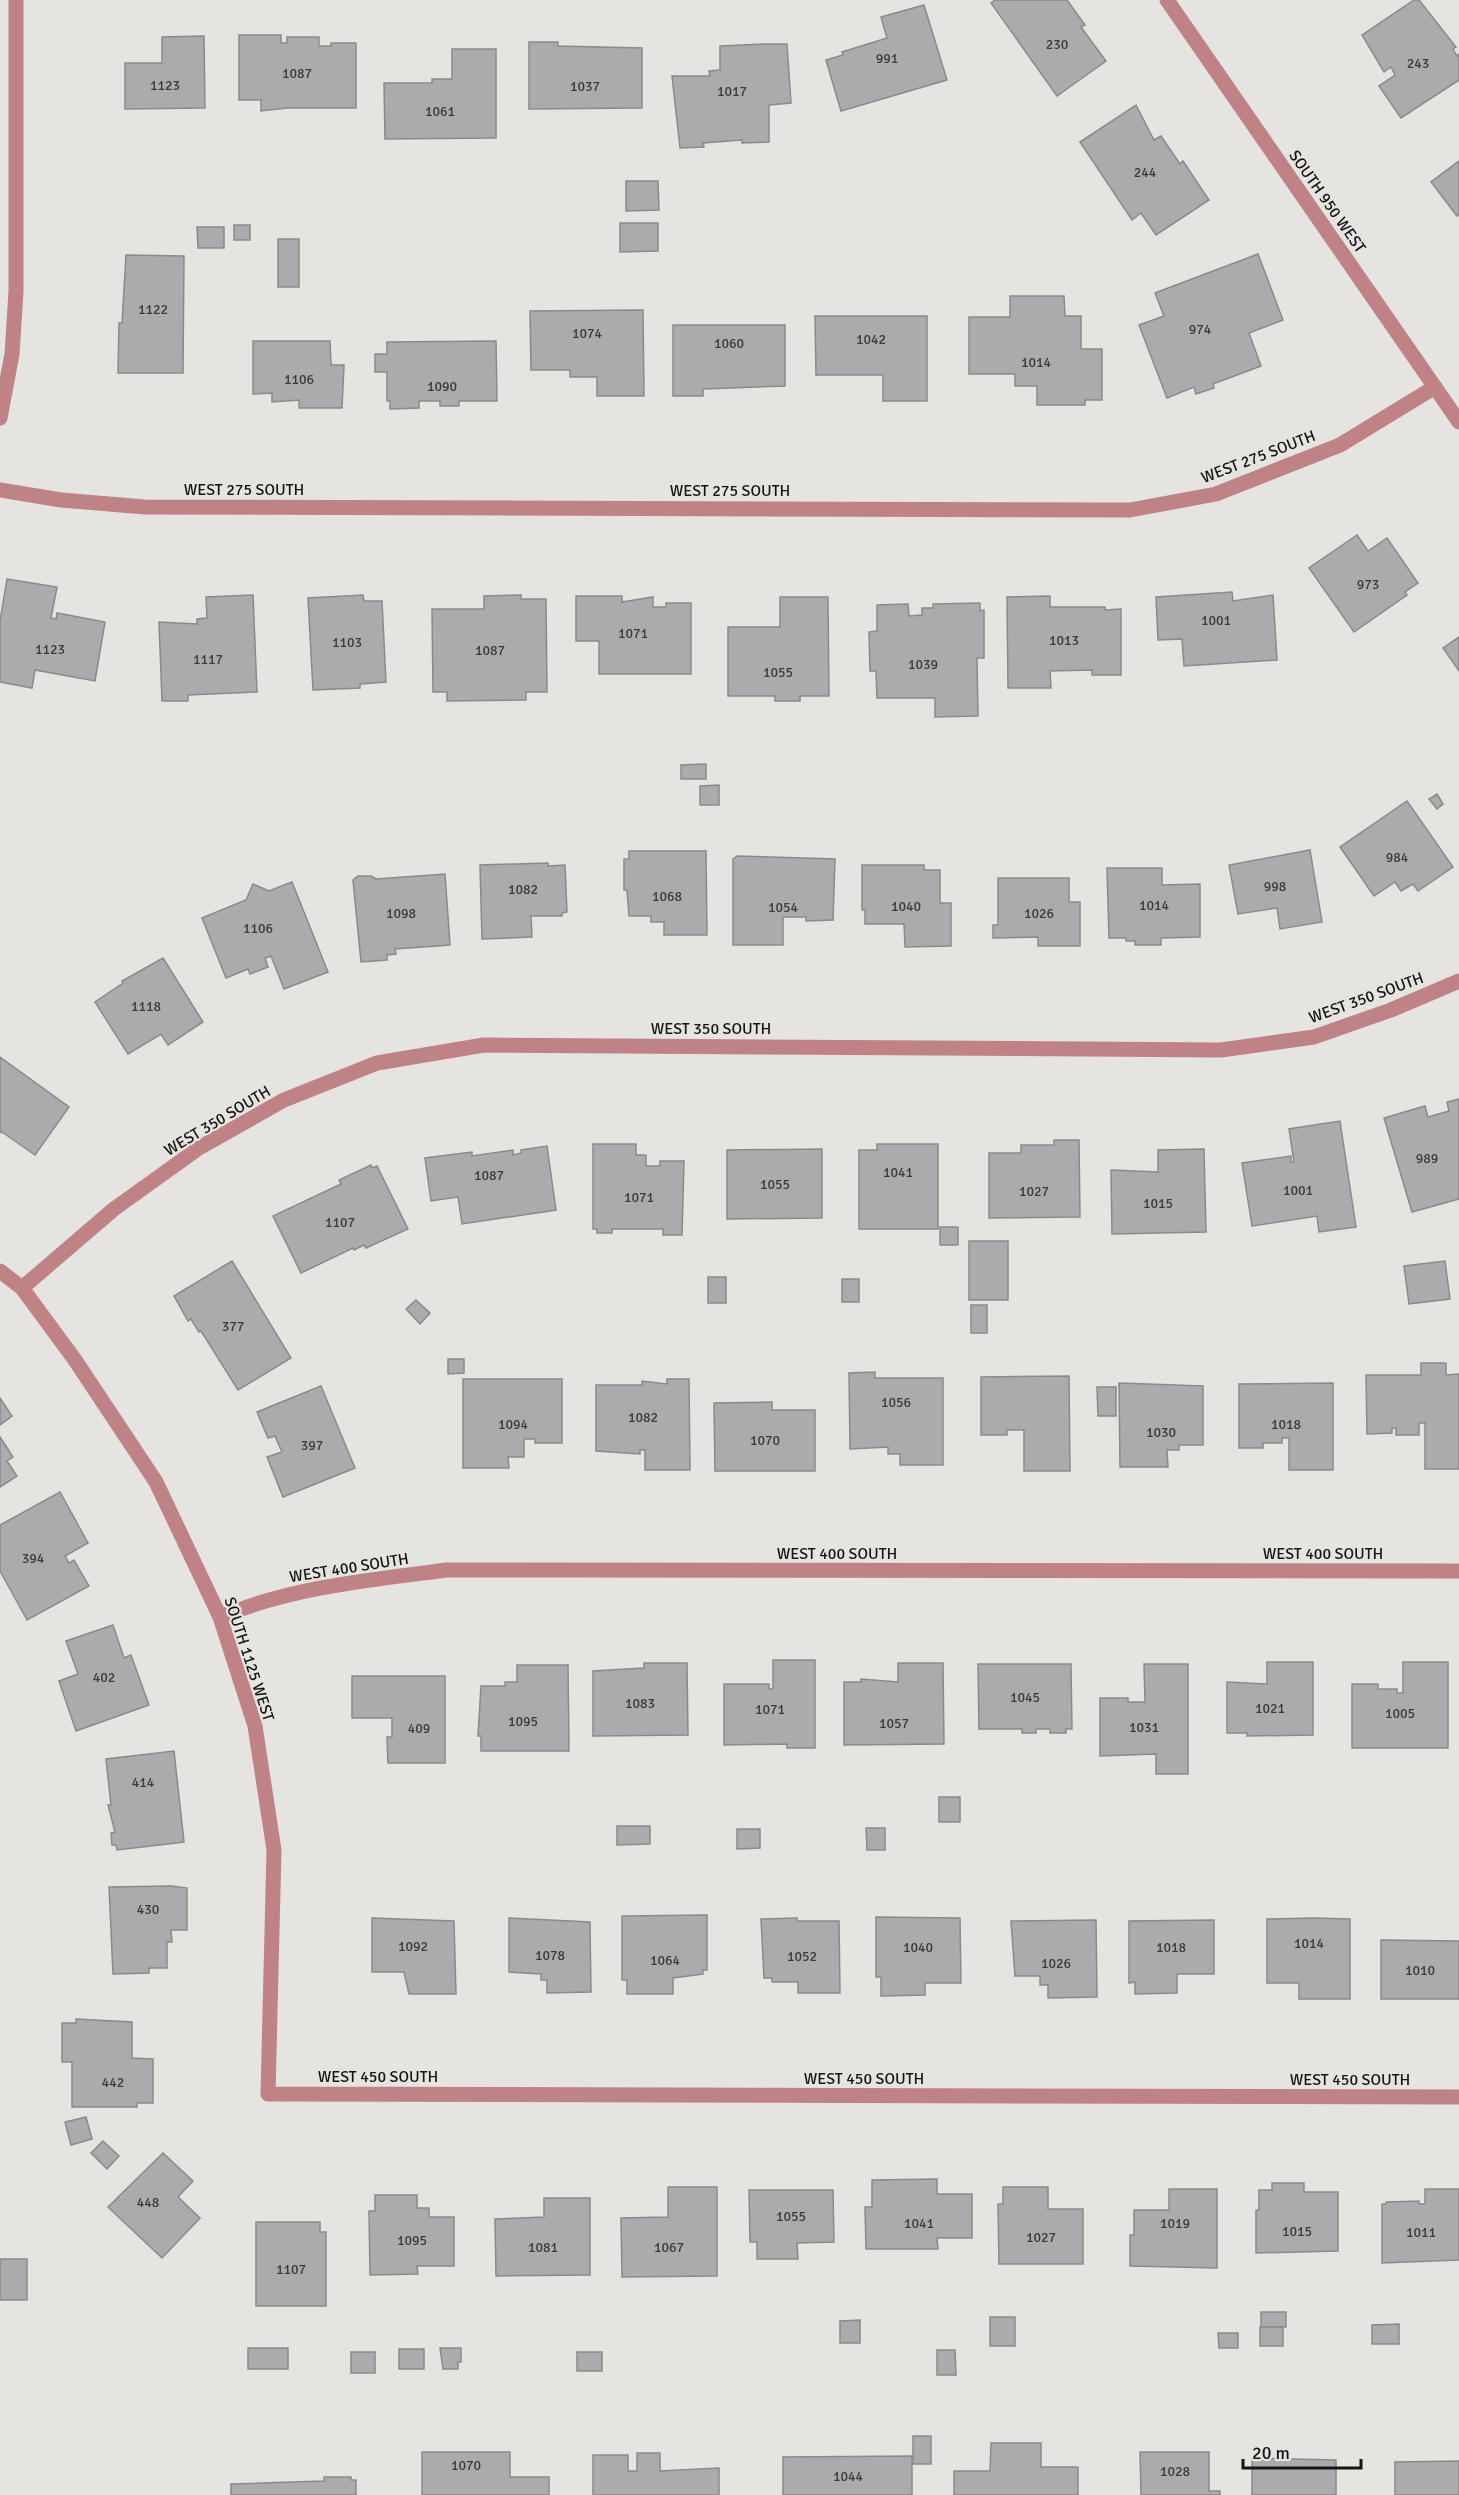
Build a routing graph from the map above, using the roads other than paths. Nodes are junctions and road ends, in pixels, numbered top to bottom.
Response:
1 (16, 0) edge
2 (1167, 0) edge
3 (1435, 387) junction
4 (0, 418) edge
5 (1459, 422) edge
6 (0, 490) edge
7 (1459, 981) edge
8 (0, 1270) edge
9 (22, 1288) junction
10 (1459, 1571) edge
11 (220, 1617) junction
12 (268, 2094) joint
13 (1459, 2097) edge

1 - 4 street
2 - 3 street, SOUTH 950 WEST
3 - 5 street, SOUTH 950 WEST
3 - 6 street, WEST 275 SOUTH
7 - 9 street, WEST 350 SOUTH
8 - 9 street, SOUTH 1125 WEST
9 - 11 street, SOUTH 1125 WEST
10 - 11 street, WEST 400 SOUTH
11 - 12 street, SOUTH 1125 WEST
12 - 13 street, WEST 450 SOUTH

